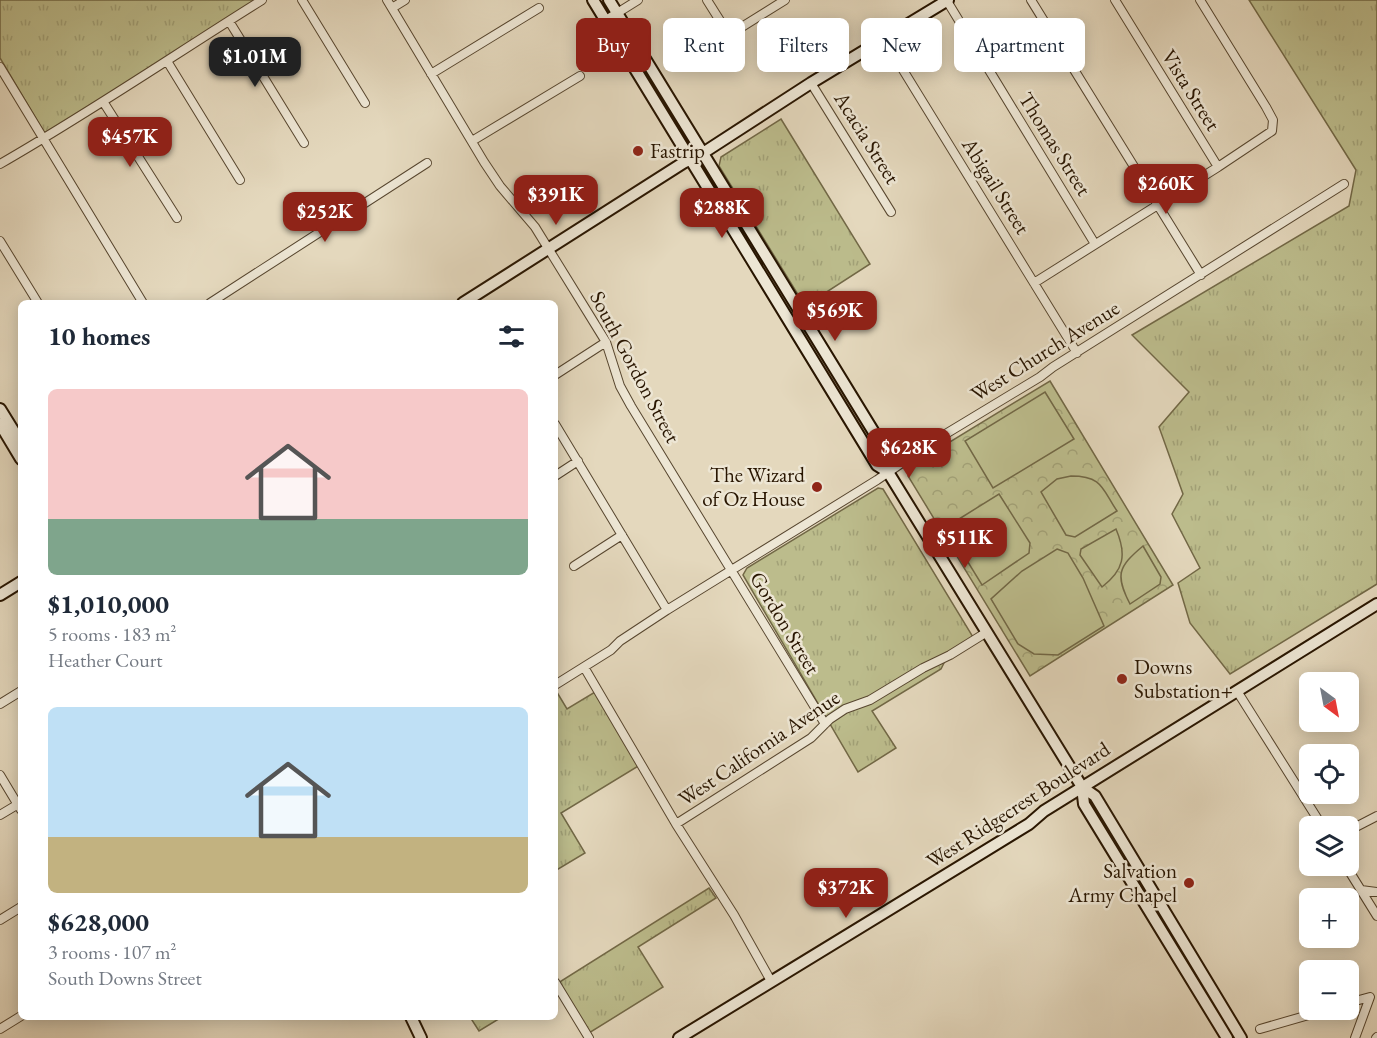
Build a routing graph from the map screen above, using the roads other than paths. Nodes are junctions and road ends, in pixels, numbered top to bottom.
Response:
1 (262, 0) edge
2 (302, 0) edge
3 (387, 0) edge
4 (405, 0) edge
5 (593, 0) edge
6 (609, 0) edge
7 (638, 0) edge
8 (707, 0) edge
9 (785, 0) edge
10 (1031, 0) edge
11 (1115, 0) edge
12 (1200, 0) edge
13 (947, 1) edge
14 (392, 8) junction
15 (539, 8) dead end
16 (617, 13) junction
17 (605, 18) edge
18 (609, 18) edge
19 (919, 18) edge
20 (229, 21) junction
21 (861, 53) edge
22 (167, 61) junction
23 (0, 67) edge
24 (637, 72) edge
25 (904, 72) edge
26 (431, 74) junction
27 (580, 76) dead end
28 (811, 83) junction
29 (104, 103) junction
30 (365, 104) dead end
31 (44, 140) junction
32 (472, 141) junction
33 (304, 142) dead end
34 (703, 153) junction
35 (690, 160) junction
36 (427, 163) dead end
37 (0, 164) edge
38 (1218, 167) junction
39 (240, 180) dead end
40 (1344, 184) dead end
41 (1157, 206) junction
42 (891, 212) dead end
43 (177, 218) dead end
44 (0, 242) edge
45 (1095, 244) junction
46 (548, 248) junction
47 (1201, 275) junction
48 (1034, 283) junction
49 (36, 300) edge
50 (141, 300) edge
51 (215, 300) edge
52 (468, 300) edge
53 (606, 342) junction
54 (1077, 352) junction
55 (558, 373) edge
56 (0, 409) edge
57 (0, 424) edge
58 (558, 429) edge
59 (18, 438) edge
60 (18, 454) edge
61 (578, 461) junction
62 (888, 472) junction
63 (558, 474) edge
64 (622, 535) junction
65 (574, 566) dead end
66 (732, 571) junction
67 (18, 584) edge
68 (0, 595) edge
69 (1377, 604) edge
70 (667, 610) junction
71 (987, 632) junction
72 (584, 668) junction
73 (558, 683) edge
74 (1237, 691) junction
75 (18, 693) edge
76 (0, 704) edge
77 (825, 724) junction
78 (0, 775) edge
79 (1082, 787) junction
80 (18, 802) edge
81 (18, 806) edge
82 (0, 815) edge
83 (1316, 816) edge
84 (1377, 816) edge
85 (676, 824) junction
86 (1359, 825) edge
87 (1352, 876) edge
88 (1361, 890) junction
89 (1377, 892) edge
90 (18, 909) edge
91 (1377, 916) edge
92 (0, 920) edge
93 (771, 981) junction
94 (558, 987) edge
95 (1359, 1000) edge
96 (18, 1018) edge
97 (1299, 1018) edge
98 (412, 1020) edge
99 (0, 1029) edge
100 (1260, 1029) dead end
101 (421, 1038) edge
102 (589, 1038) edge
103 (679, 1038) edge
104 (1227, 1038) edge
105 (1240, 1038) edge
106 (1355, 1038) edge

1 - 20 street
2 - 30 street
3 - 14 street, South Gordon Street
4 - 14 street
5 - 17 main road
6 - 16 main road
7 - 16 street
8 - 9 street
10 - 41 street
11 - 38 street, Vista Street
12 - 38 street
13 - 19 main road
13 - 45 street, Thomas Street
14 - 26 street, South Gordon Street
15 - 26 street
16 - 18 street
16 - 34 main road
20 - 22 street
20 - 33 street
21 - 28 main road
22 - 29 street
22 - 39 street
23 - 31 street
24 - 35 main road
25 - 48 street, Abigail Street
26 - 32 street, South Gordon Street
27 - 32 street
28 - 34 main road
28 - 42 street, Acacia Street
29 - 31 street
29 - 43 street
31 - 37 street
31 - 50 street
32 - 46 street, South Gordon Street
34 - 35 main road
34 - 62 main road
35 - 46 main road
35 - 62 main road
36 - 51 street
38 - 41 street
40 - 47 street, West Church Avenue
41 - 45 street
41 - 47 street
44 - 49 street
45 - 48 street
46 - 52 main road
46 - 53 street, South Gordon Street
47 - 54 street, West Church Avenue
48 - 54 street, Abigail Street
53 - 55 street
53 - 66 street, South Gordon Street
54 - 62 street, West Church Avenue
56 - 59 main road
57 - 60 main road
58 - 61 street
61 - 63 street
61 - 64 street
62 - 66 street, West Church Avenue
62 - 71 main road
64 - 65 street
64 - 70 street
66 - 70 street, West Church Avenue
66 - 77 street, Gordon Street
67 - 68 main road
69 - 74 main road, West Ridgecrest Boulevard
70 - 72 street, West Church Avenue
71 - 77 street, West California Avenue
71 - 79 main road
72 - 73 street, West Church Avenue
72 - 85 street
74 - 79 main road, West Ridgecrest Boulevard
74 - 83 street
75 - 76 street
77 - 85 street, West California Avenue
78 - 80 street
79 - 93 main road, West Ridgecrest Boulevard
79 - 104 main road
79 - 105 main road
81 - 82 street
84 - 86 street
85 - 93 street
87 - 88 street
88 - 89 street
88 - 91 street
90 - 92 street
93 - 103 main road, West Ridgecrest Boulevard
94 - 102 street
95 - 106 street
96 - 99 street
97 - 100 street
98 - 101 main road

